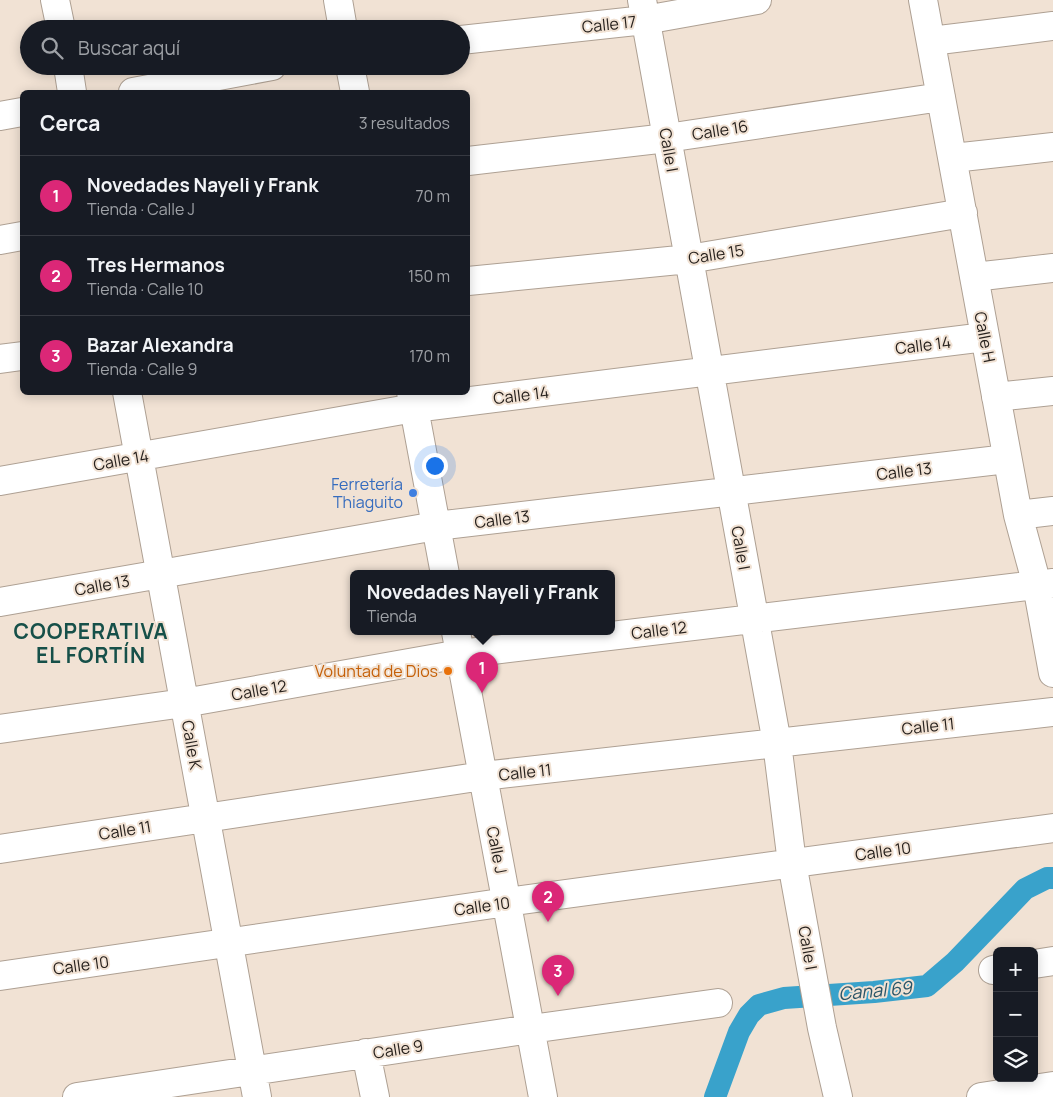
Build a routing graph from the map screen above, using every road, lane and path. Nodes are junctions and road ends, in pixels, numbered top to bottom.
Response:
1 (55, 0) edge
2 (338, 0) edge
3 (757, 0) edge
4 (923, 0) edge
5 (643, 10) edge
6 (58, 20) edge
7 (341, 20) edge
8 (1053, 26) edge
9 (470, 39) edge
10 (931, 41) junction
11 (69, 75) edge
12 (224, 75) edge
13 (352, 75) edge
14 (72, 90) edge
15 (144, 90) edge
16 (355, 90) edge
17 (941, 96) junction
18 (20, 112) edge
19 (0, 116) edge
20 (667, 138) junction
21 (1053, 147) edge
22 (952, 158) junction
23 (470, 161) edge
24 (963, 214) junction
25 (20, 236) edge
26 (0, 240) edge
27 (689, 259) junction
28 (1053, 268) edge
29 (974, 277) junction
30 (470, 282) edge
31 (985, 337) junction
32 (20, 356) edge
33 (0, 359) edge
34 (709, 372) junction
35 (1053, 391) edge
36 (128, 395) edge
37 (466, 395) edge
38 (470, 395) edge
39 (996, 397) junction
40 (413, 400) edge
41 (139, 456) junction
42 (1008, 458) junction
43 (0, 481) edge
44 (731, 492) junction
45 (1053, 511) edge
46 (1018, 515) junction
47 (436, 526) junction
48 (444, 570) edge
49 (161, 574) junction
50 (1045, 584) edge
51 (0, 602) edge
52 (754, 619) junction
53 (615, 630) edge
54 (557, 635) edge
55 (458, 643) edge
56 (1053, 673) edge
57 (184, 703) junction
58 (1053, 712) edge
59 (0, 729) edge
60 (777, 743) junction
61 (483, 776) junction
62 (205, 817) junction
63 (1053, 828) edge
64 (0, 849) edge
65 (792, 864) junction
66 (507, 902) junction
67 (229, 943) junction
68 (1053, 961) edge
69 (1038, 963) edge
70 (0, 976) edge
71 (718, 1003) dead end
72 (531, 1029) junction
73 (366, 1053) junction
74 (252, 1071) junction
75 (1053, 1086) edge
76 (77, 1097) edge
77 (257, 1097) edge
78 (375, 1097) edge
79 (543, 1097) edge
80 (838, 1097) edge
81 (981, 1097) edge

1 - 6 street
2 - 7 street
3 - 5 street, Calle 17
4 - 10 street, Calle H
5 - 9 street, Calle 17
5 - 20 street, Calle I
8 - 10 street
10 - 17 street, Calle H
11 - 14 street
12 - 15 street
13 - 16 street
17 - 20 street, Calle 16
17 - 22 street, Calle H
18 - 19 street
20 - 23 street, Calle 16
20 - 27 street, Calle I
21 - 22 street
22 - 24 street, Calle H
24 - 27 street, Calle 15
24 - 29 street, Calle H
25 - 26 street
27 - 30 street, Calle 15
27 - 34 street, Calle I
28 - 29 street
29 - 31 street, Calle H
31 - 34 street, Calle 14
31 - 39 street, Calle H
32 - 33 street
34 - 38 street, Calle 14
34 - 44 street, Calle I
35 - 39 street
36 - 41 street, Calle K
37 - 40 street, Calle 14
39 - 42 street, Calle H
40 - 41 street, Calle 14
40 - 47 street
41 - 43 street, Calle 14
41 - 49 street, Calle K
42 - 44 street, Calle 13
42 - 46 street, Calle H
44 - 47 street, Calle 13
44 - 52 street, Calle I
45 - 46 street
46 - 50 street, Calle H
47 - 48 street
47 - 49 street, Calle 13
49 - 51 street, Calle 13
49 - 57 street, Calle K
50 - 52 street, Calle 12
50 - 56 street, Calle H
52 - 53 street, Calle 12
52 - 60 street, Calle I
54 - 55 street, Calle 12
55 - 57 street, Calle 12
55 - 61 street, Calle J
57 - 59 street, Calle 12
57 - 62 street, Calle K
58 - 60 street, Calle 11
60 - 61 street, Calle 11
60 - 65 street, Calle I
61 - 62 street, Calle 11
61 - 66 street, Calle J
62 - 64 street, Calle 11
62 - 67 street, Calle K
63 - 65 street, Calle 10
65 - 66 street, Calle 10
65 - 80 street, Calle I
66 - 67 street, Calle 10
66 - 72 street, Calle J
67 - 70 street, Calle 10
67 - 74 street, Calle K
68 - 69 street
71 - 72 street, Calle 9
72 - 73 street, Calle 9
72 - 79 street, Calle J
73 - 74 street, Calle 9
73 - 78 street
74 - 76 street, Calle 9
74 - 77 street, Calle K
75 - 81 street

